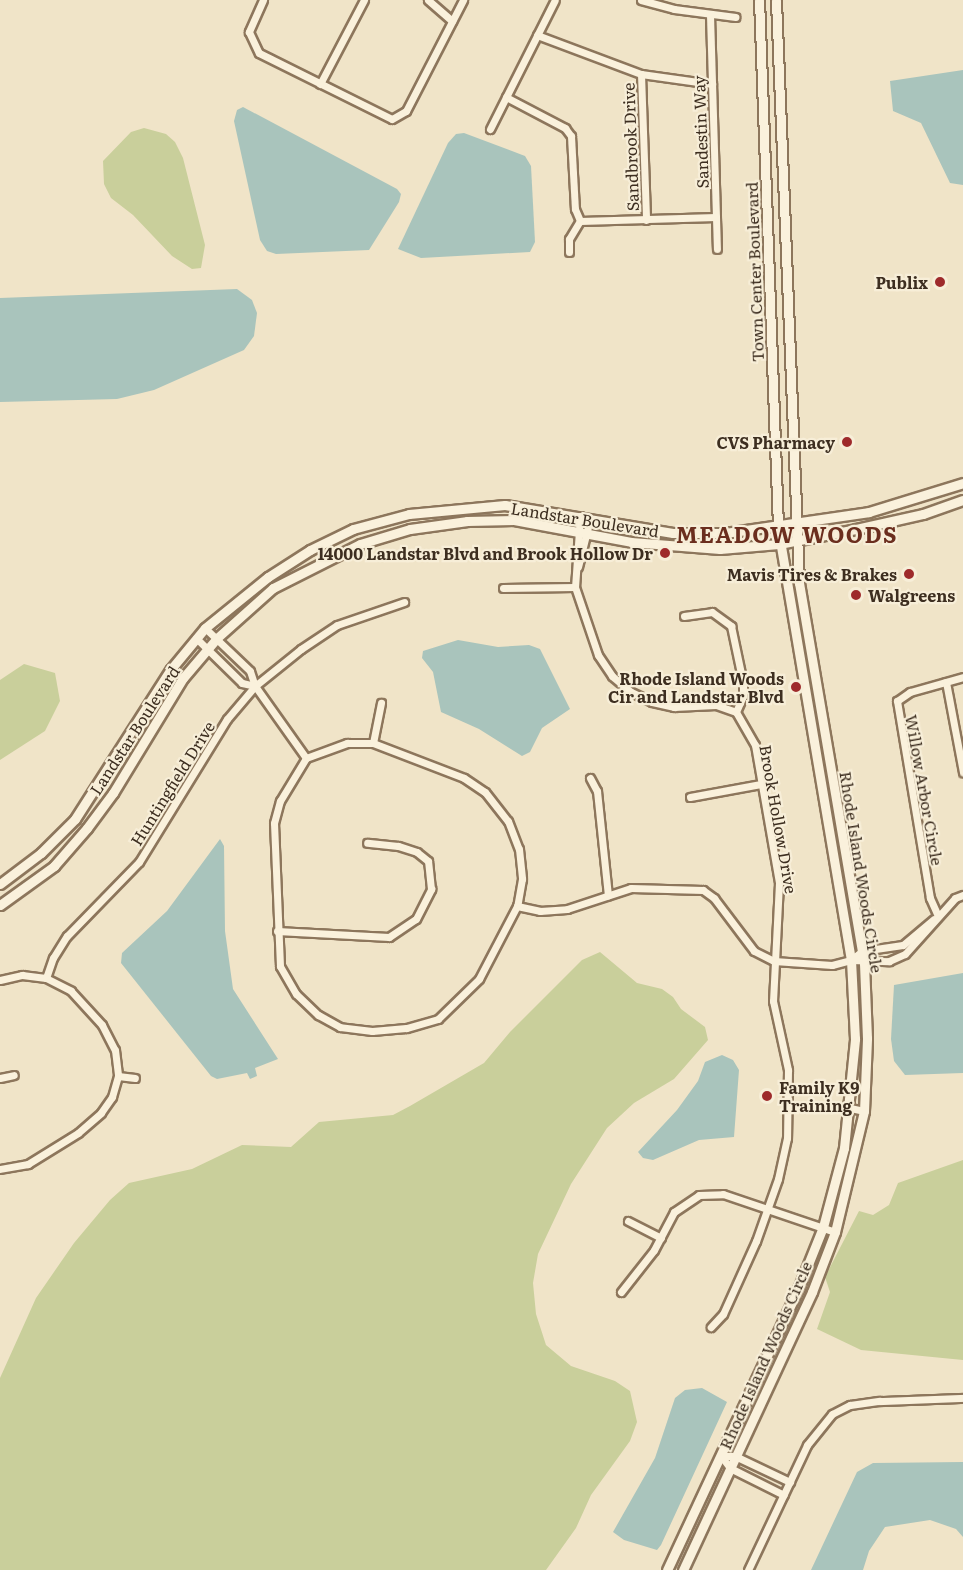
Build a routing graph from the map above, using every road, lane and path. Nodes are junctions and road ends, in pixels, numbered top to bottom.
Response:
1 (263, 0) edge
2 (364, 0) edge
3 (428, 0) edge
4 (463, 0) edge
5 (555, 0) edge
6 (759, 0) edge
7 (776, 0) edge
8 (646, 1) edge
9 (710, 15) junction
10 (735, 17) dead end
11 (452, 21) junction
12 (537, 35) junction
13 (641, 74) junction
14 (320, 84) junction
15 (712, 84) junction
16 (506, 97) junction
17 (490, 129) dead end
18 (716, 217) junction
19 (646, 220) junction
20 (580, 221) junction
21 (717, 249) dead end
22 (569, 252) dead end
23 (786, 279) junction
24 (769, 280) junction
25 (963, 483) edge
26 (963, 500) edge
27 (580, 516) junction
28 (590, 519) junction
29 (795, 525) junction
30 (778, 527) junction
31 (576, 530) junction
32 (587, 532) junction
33 (795, 540) junction
34 (779, 544) junction
35 (575, 587) junction
36 (503, 588) dead end
37 (404, 602) dead end
38 (684, 616) dead end
39 (205, 627) junction
40 (196, 638) junction
41 (217, 638) junction
42 (208, 648) junction
43 (963, 677) edge
44 (946, 682) junction
45 (255, 686) junction
46 (381, 703) dead end
47 (735, 712) junction
48 (373, 743) junction
49 (306, 758) junction
50 (963, 772) edge
51 (590, 778) dead end
52 (761, 784) junction
53 (690, 797) dead end
54 (367, 843) dead end
55 (0, 884) edge
56 (608, 895) junction
57 (963, 895) edge
58 (0, 905) edge
59 (517, 906) junction
60 (938, 916) junction
61 (277, 931) junction
62 (862, 951) junction
63 (851, 960) junction
64 (774, 961) junction
65 (864, 963) junction
66 (46, 978) junction
67 (0, 980) edge
68 (14, 1075) dead end
69 (118, 1076) junction
70 (0, 1078) edge
71 (135, 1078) dead end
72 (850, 1108) junction
73 (864, 1111) junction
74 (0, 1169) edge
75 (768, 1209) junction
76 (628, 1221) dead end
77 (823, 1227) junction
78 (835, 1232) junction
79 (661, 1238) junction
80 (621, 1292) dead end
81 (711, 1327) dead end
82 (963, 1398) edge
83 (721, 1456) junction
84 (735, 1456) junction
85 (730, 1468) junction
86 (790, 1482) junction
87 (784, 1495) junction
88 (667, 1570) edge
89 (683, 1570) edge
90 (748, 1570) edge

1 - 14 street
2 - 14 street
3 - 11 street
4 - 11 street
5 - 12 street
6 - 24 main road, Town Center Boulevard
7 - 23 main road, Town Center Boulevard
8 - 9 street
9 - 10 street
9 - 15 street, Sandestin Way
11 - 14 street
12 - 13 street
12 - 16 street
13 - 15 street
13 - 19 street, Sandbrook Drive
15 - 18 street, Sandestin Way
16 - 17 street
16 - 20 street
18 - 19 street
18 - 21 street, Sandestin Way
19 - 20 street
20 - 22 street
23 - 24 main road
23 - 29 main road, Town Center Boulevard
24 - 30 main road, Town Center Boulevard
25 - 29 main road, Landstar Boulevard
26 - 33 main road, Landstar Boulevard
27 - 28 main road, Landstar Boulevard
27 - 31 street
27 - 39 main road, Landstar Boulevard
28 - 30 main road, Landstar Boulevard
28 - 32 street
29 - 30 main road, Landstar Boulevard
29 - 33 main road, Town Center Boulevard
30 - 34 main road, Town Center Boulevard
31 - 32 main road, Landstar Boulevard
31 - 35 street
31 - 41 main road, Landstar Boulevard
32 - 34 main road, Landstar Boulevard
32 - 35 street
33 - 34 main road, Landstar Boulevard
33 - 62 main road, Rhode Island Woods Circle
34 - 63 main road, Rhode Island Woods Circle
35 - 36 street
35 - 47 street
37 - 45 street, Huntingfield Drive
38 - 47 street
39 - 40 main road, Landstar Boulevard
39 - 41 street
40 - 42 street
40 - 55 main road, Landstar Boulevard
41 - 42 main road, Landstar Boulevard
41 - 45 street
42 - 45 street
42 - 58 main road, Landstar Boulevard
43 - 44 street, Willow Arbor Circle
44 - 50 street
44 - 60 street, Willow Arbor Circle
45 - 49 street
45 - 66 street, Huntingfield Drive
46 - 48 street
47 - 52 street, Brook Hollow Drive
48 - 49 street
48 - 59 street
49 - 61 street
51 - 56 street
52 - 53 street
52 - 64 street, Brook Hollow Drive
54 - 61 street
56 - 59 street
56 - 64 street
57 - 60 street
59 - 61 street
60 - 62 street
60 - 65 street
62 - 63 street
62 - 65 main road, Rhode Island Woods Circle
63 - 64 street
63 - 65 street
63 - 72 main road, Rhode Island Woods Circle
64 - 75 street, Brook Hollow Drive
65 - 73 main road, Rhode Island Woods Circle
66 - 67 street
66 - 69 street
68 - 70 street
69 - 71 street
69 - 74 street
72 - 73 street
72 - 77 main road, Rhode Island Woods Circle
73 - 78 main road, Rhode Island Woods Circle
75 - 77 street
75 - 79 street
75 - 81 street, Brook Hollow Drive
76 - 79 street
77 - 78 street
77 - 83 main road, Rhode Island Woods Circle
78 - 84 main road, Rhode Island Woods Circle
79 - 80 street
82 - 86 street
83 - 84 street
83 - 85 street
83 - 88 main road, Rhode Island Woods Circle
84 - 85 main road, Rhode Island Woods Circle
84 - 86 street
85 - 87 street
85 - 89 main road, Rhode Island Woods Circle
86 - 87 street
87 - 90 street

